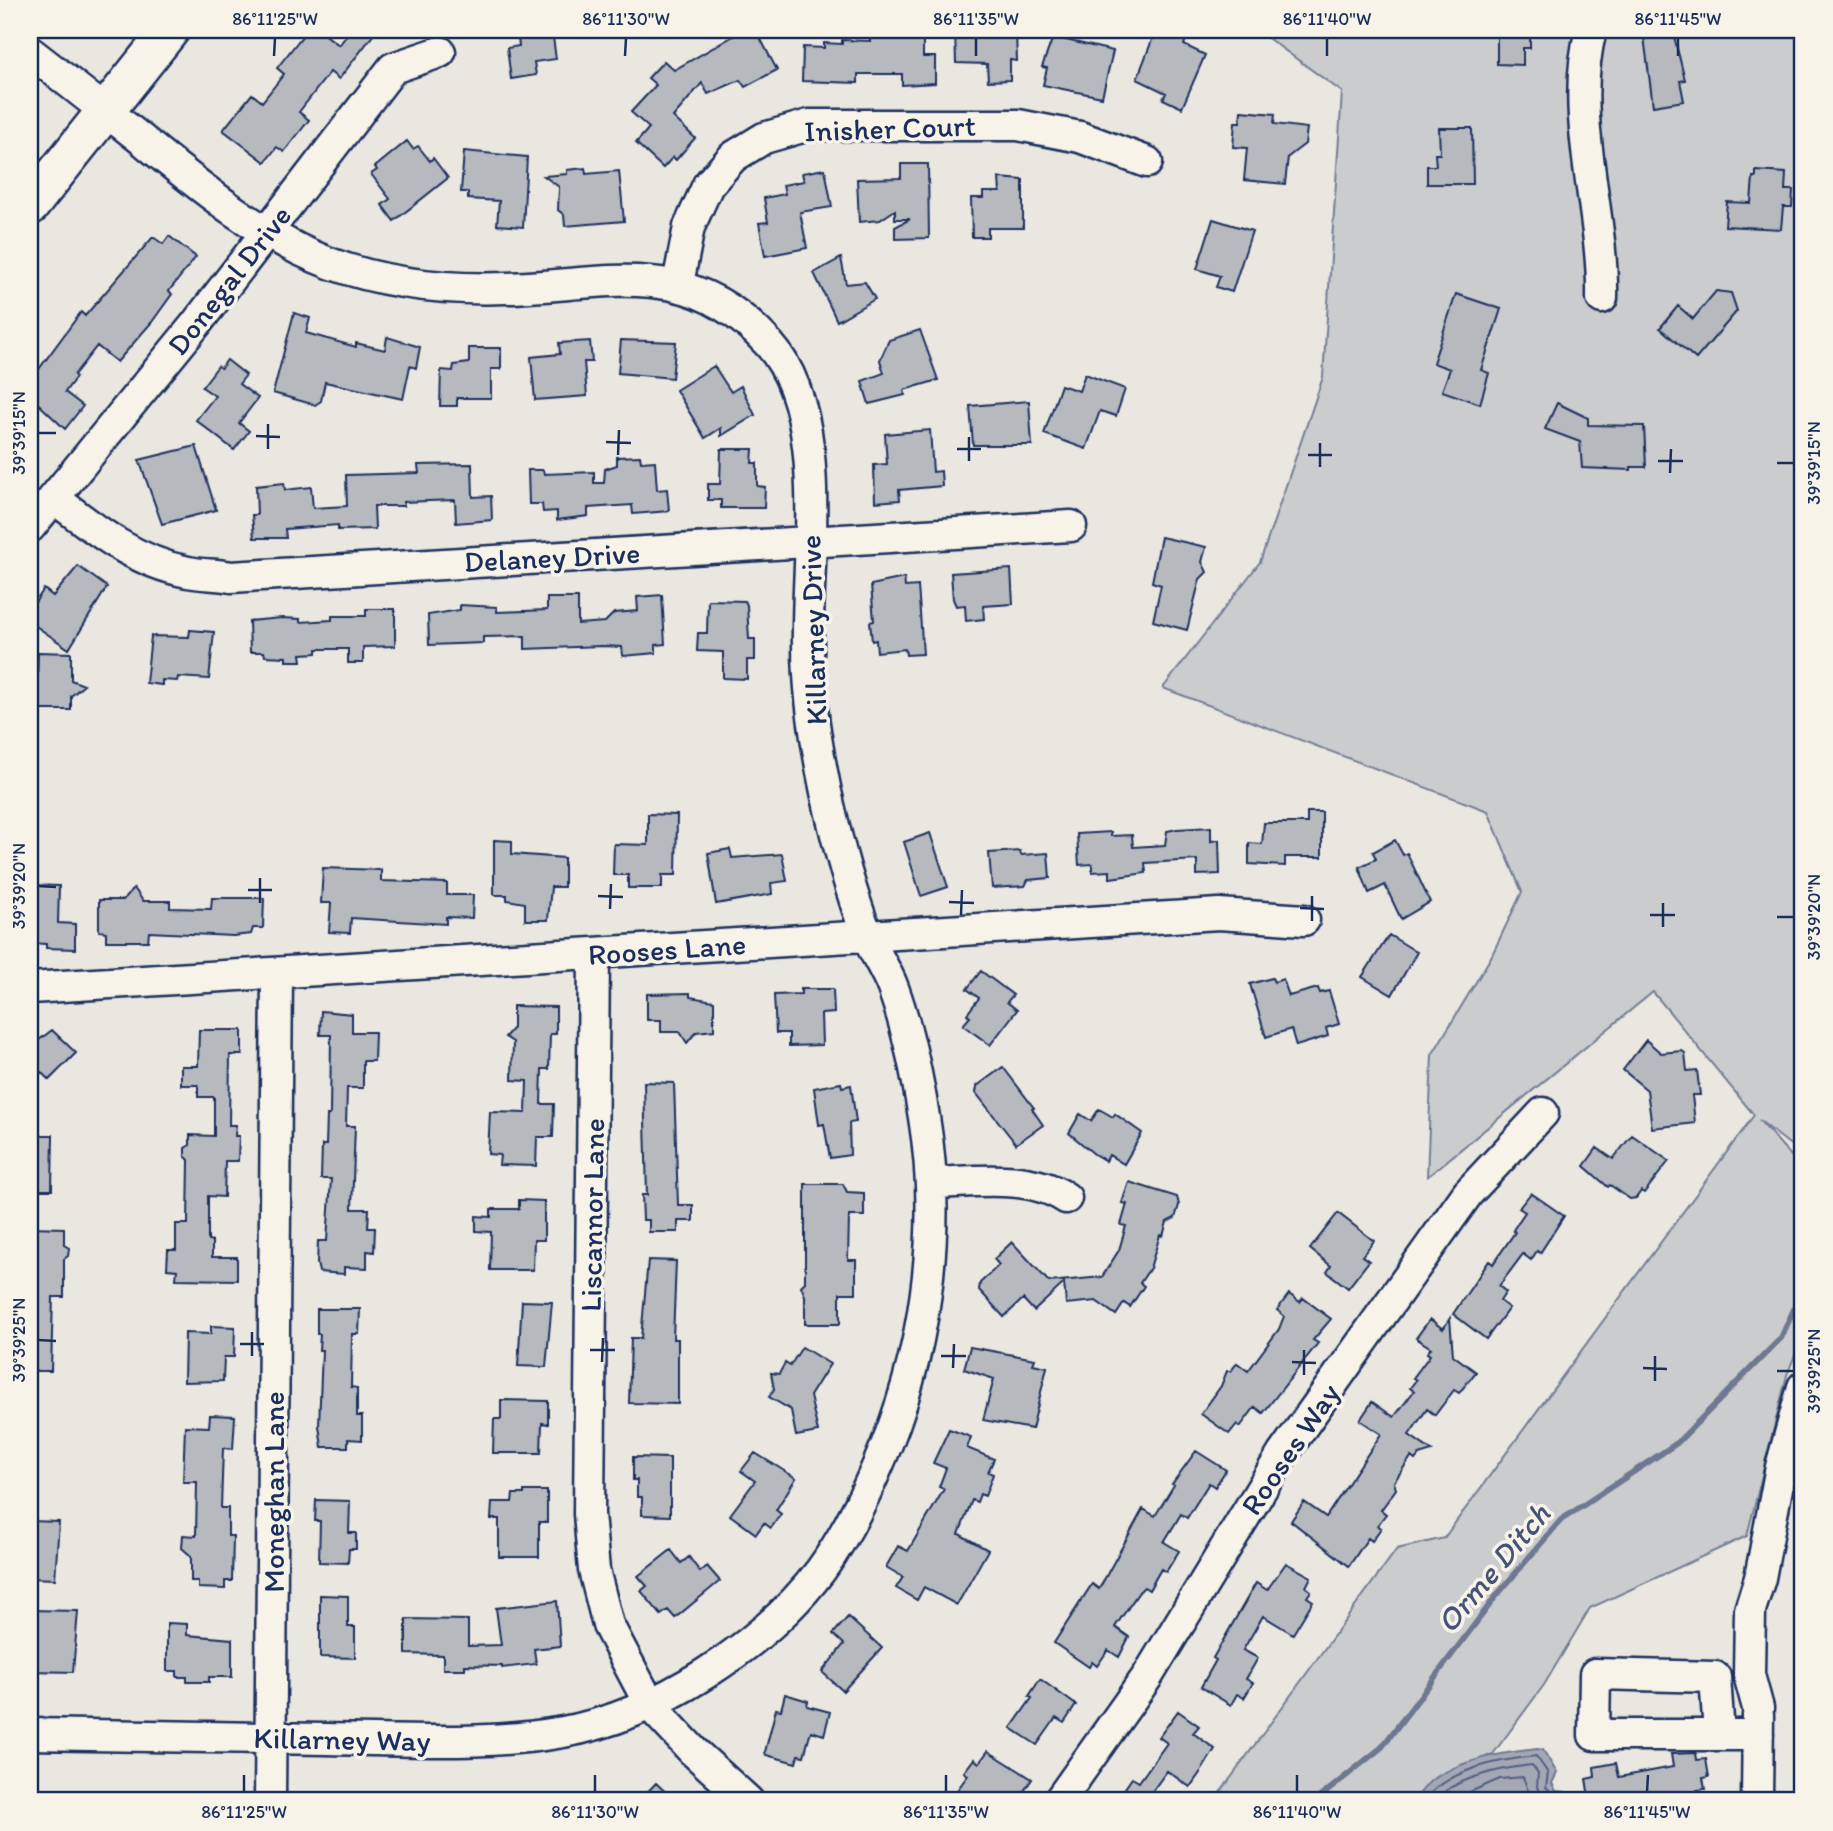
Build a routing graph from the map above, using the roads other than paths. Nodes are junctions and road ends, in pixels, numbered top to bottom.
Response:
1 (170, 30) edge
2 (1591, 30) edge
3 (30, 52) edge
4 (440, 52) dead end
5 (106, 111) junction
6 (1147, 162) dead end
7 (30, 206) edge
8 (268, 233) junction
9 (678, 284) junction
10 (1602, 298) dead end
11 (54, 498) junction
12 (1071, 526) dead end
13 (30, 527) edge
14 (809, 542) junction
15 (1304, 920) dead end
16 (868, 936) junction
17 (594, 954) junction
18 (277, 973) junction
19 (30, 988) edge
20 (1543, 1113) dead end
21 (930, 1183) junction
22 (1066, 1198) dead end
23 (1803, 1387) edge
24 (650, 1705) junction
25 (1758, 1722) junction
26 (30, 1734) edge
27 (1718, 1734) dead end
28 (271, 1738) junction
29 (270, 1801) edge
30 (748, 1801) edge
31 (1059, 1801) edge
32 (1757, 1801) edge

1 - 5 main road
2 - 10 street
3 - 5 street, Killarney Drive
4 - 8 street, Donegal Drive
5 - 7 main road
5 - 8 street, Killarney Drive
6 - 9 street, Inisher Court
8 - 9 street, Killarney Drive
8 - 11 street, Donegal Drive
9 - 14 street, Killarney Drive
11 - 13 street, Donegal Drive
11 - 14 street, Delaney Drive
12 - 14 street, Delaney Drive
14 - 16 street, Killarney Drive
15 - 16 street, Rooses Lane
16 - 17 street, Rooses Lane
16 - 21 street, Killarney Drive
17 - 18 street, Rooses Lane
17 - 24 street, Liscannor Lane
18 - 19 street, Rooses Lane
18 - 28 street, Moneghan Lane
20 - 31 street, Rooses Way
21 - 22 street
21 - 24 street, Killarney Drive
23 - 25 street
24 - 28 street, Killarney Way
24 - 30 street, Liscannor Lane
25 - 27 street
25 - 32 street
26 - 28 street, Killarney Way
28 - 29 street, Moneghan Lane

